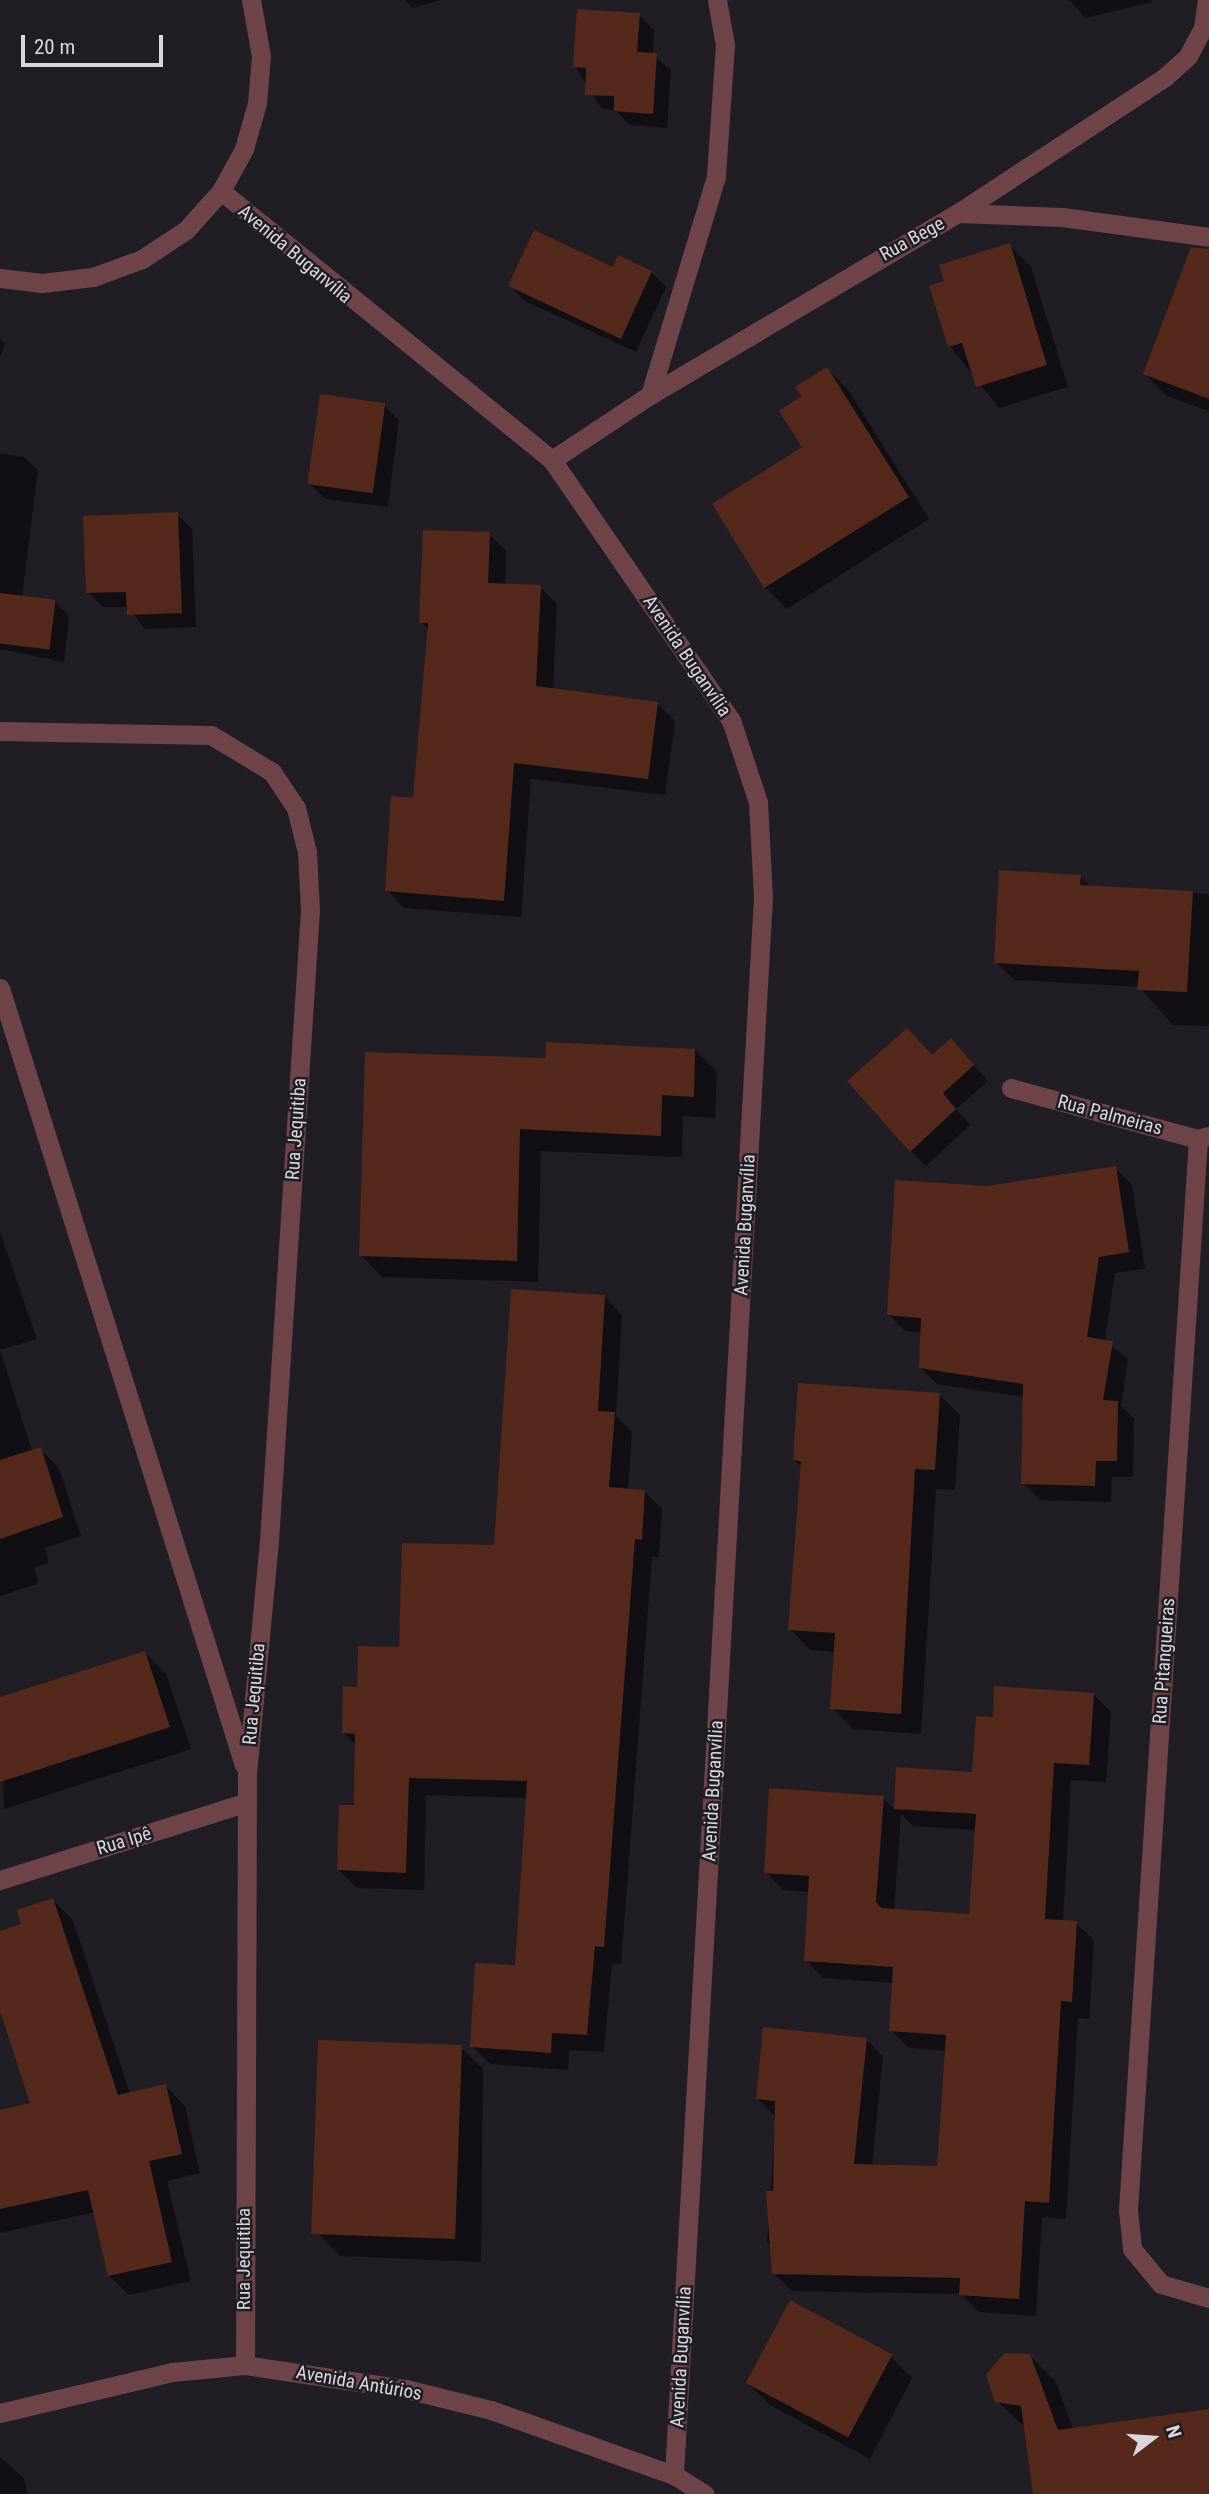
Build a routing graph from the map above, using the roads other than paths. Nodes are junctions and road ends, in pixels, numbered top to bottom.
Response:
1 (251, 0) edge
2 (717, 0) edge
3 (1208, 0) edge
4 (221, 191) junction
5 (958, 214) junction
6 (1209, 237) edge
7 (0, 278) edge
8 (650, 395) junction
9 (552, 460) junction
10 (1, 731) edge
11 (0, 988) edge
12 (1011, 1088) dead end
13 (1203, 1137) edge
14 (247, 1774) junction
15 (247, 1802) junction
16 (0, 1880) edge
17 (1209, 2298) edge
18 (244, 2365) junction
19 (0, 2413) edge
20 (674, 2475) junction
21 (705, 2494) edge

1 - 4 street
2 - 8 street
3 - 5 street
4 - 7 street
4 - 9 street, Avenida Buganvília
5 - 6 street, Rua Bege
5 - 8 street, Rua Bege
8 - 9 street, Rua Bege
9 - 20 street, Avenida Buganvília
10 - 14 street, Rua Jequitiba
11 - 14 street, Rua Jequitiba
12 - 13 street, Rua Palmeiras
13 - 17 street, Rua Pitangueiras
14 - 15 street, Rua Jequitiba
15 - 16 street, Rua Ipê
15 - 18 street, Rua Jequitiba
18 - 19 street, Avenida Antúrios
18 - 20 street, Avenida Antúrios
20 - 21 street, Avenida Antúrios

